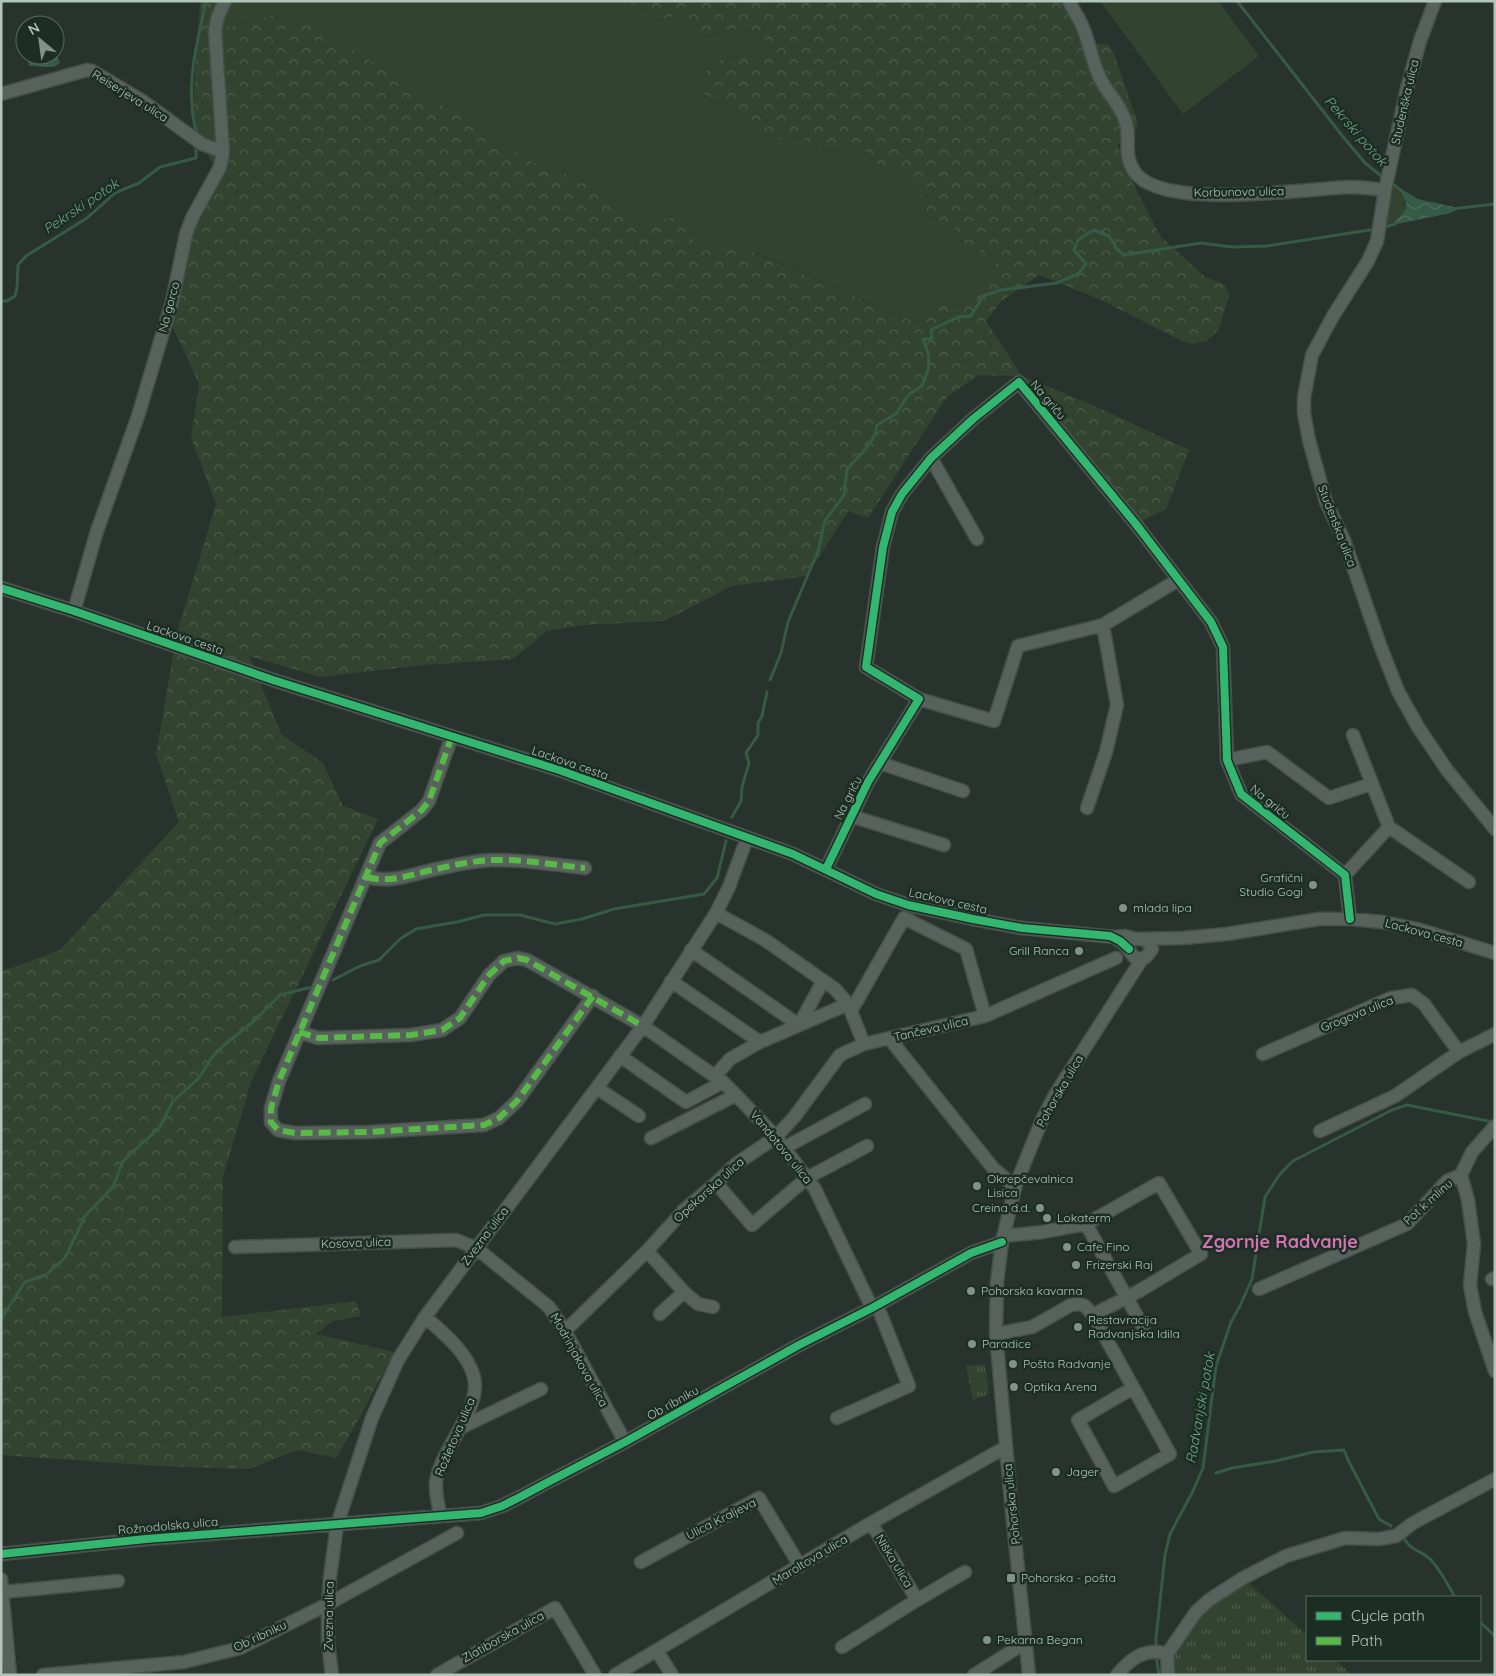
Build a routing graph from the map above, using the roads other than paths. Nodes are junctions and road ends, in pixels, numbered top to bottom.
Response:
1 (225, 1) edge
2 (1069, 1) edge
3 (1435, 1) edge
4 (1, 94) edge
5 (222, 152) junction
6 (1385, 188) junction
7 (931, 458) junction
8 (977, 539) dead end
9 (1178, 580) junction
10 (1, 588) edge
11 (74, 610) junction
12 (1102, 625) junction
13 (919, 699) junction
14 (1353, 735) dead end
15 (452, 736) junction
16 (1227, 760) junction
17 (880, 763) junction
18 (1371, 784) junction
19 (963, 791) dead end
20 (1087, 808) dead end
21 (851, 816) junction
22 (1389, 827) junction
23 (1495, 829) edge
24 (747, 838) junction
25 (944, 845) dead end
26 (585, 868) dead end
27 (826, 869) junction
28 (1345, 875) junction
29 (367, 877) junction
30 (1469, 882) dead end
31 (716, 912) junction
32 (1350, 919) junction
33 (1138, 949) junction
34 (691, 950) junction
35 (1495, 954) edge
36 (1116, 958) dead end
37 (672, 981) junction
38 (822, 981) junction
39 (593, 996) junction
40 (849, 1007) junction
41 (985, 1016) junction
42 (799, 1025) junction
43 (642, 1026) junction
44 (299, 1032) junction
45 (1495, 1034) edge
46 (889, 1038) junction
47 (760, 1042) junction
48 (864, 1044) junction
49 (1460, 1052) junction
50 (1262, 1054) dead end
51 (620, 1056) junction
52 (719, 1079) junction
53 (597, 1088) junction
54 (736, 1095) junction
55 (865, 1104) dead end
56 (639, 1116) dead end
57 (1494, 1127) edge
58 (1320, 1131) dead end
59 (776, 1137) junction
60 (651, 1138) dead end
61 (867, 1146) dead end
62 (784, 1148) junction
63 (1461, 1176) junction
64 (807, 1178) junction
65 (716, 1184) junction
66 (1016, 1184) junction
67 (1086, 1224) junction
68 (1003, 1239) junction
69 (235, 1247) dead end
70 (476, 1248) junction
71 (647, 1251) junction
72 (1259, 1289) dead end
73 (684, 1292) junction
74 (1127, 1298) junction
75 (713, 1307) dead end
76 (875, 1307) junction
77 (660, 1314) dead end
78 (425, 1316) junction
79 (1092, 1316) junction
80 (1143, 1327) dead end
81 (565, 1331) junction
82 (996, 1334) junction
83 (1494, 1368) edge
84 (1133, 1388) junction
85 (541, 1389) dead end
86 (837, 1418) dead end
87 (460, 1428) junction
88 (625, 1442) junction
89 (1006, 1447) junction
90 (1495, 1479) edge
91 (440, 1516) junction
92 (871, 1523) junction
93 (338, 1525) junction
94 (457, 1533) dead end
95 (1, 1554) edge
96 (641, 1562) dead end
97 (800, 1566) junction
98 (965, 1572) dead end
99 (118, 1581) dead end
100 (2, 1586) edge
101 (917, 1600) junction
102 (328, 1604) junction
103 (1026, 1642) junction
104 (842, 1647) dead end
105 (657, 1650) junction
106 (1159, 1653) junction
107 (185, 1669) edge
108 (10, 1675) edge
109 (44, 1675) edge
110 (332, 1675) edge
111 (437, 1675) edge
112 (595, 1675) edge
113 (615, 1675) edge
114 (672, 1675) edge
115 (974, 1675) edge
116 (1029, 1675) edge
117 (1116, 1675) edge
118 (1168, 1675) edge

1 - 5 street, Na gorco
2 - 6 street, Korbunova ulica
3 - 6 street, Studenška ulica
4 - 5 street, Reiserjeva ulica
5 - 11 street, Na gorco
6 - 23 street, Studenška ulica
7 - 8 street
7 - 9 street, Na griču
7 - 13 street, Na griču
9 - 12 street, Na griču
9 - 16 street, Na griču
10 - 11 street, Lackova cesta
11 - 15 street, Lackova cesta
12 - 13 street, Na griču
12 - 20 street
13 - 17 street, Na griču
14 - 18 street
15 - 24 street, Lackova cesta
15 - 29 street
16 - 18 street
16 - 28 street, Na griču
17 - 19 street
17 - 21 street, Na griču
18 - 22 street
21 - 25 street
21 - 27 street, Na griču
22 - 28 street
22 - 30 street
24 - 27 street, Lackova cesta
24 - 31 street, Zvezna ulica
26 - 29 street
27 - 33 street, Lackova cesta
28 - 32 street
29 - 44 street
31 - 34 street, Zvezna ulica
31 - 38 street
32 - 33 street, Lackova cesta
32 - 35 street, Lackova cesta
33 - 66 street, Pohorska ulica
34 - 37 street, Zvezna ulica
34 - 42 street
36 - 41 street, Tančeva ulica
37 - 43 street, Zvezna ulica
37 - 47 street
38 - 40 street
38 - 42 street
39 - 43 street, Vandotova ulica
39 - 44 street, Vandotova ulica
39 - 44 street
40 - 41 street
40 - 42 street
40 - 48 street
41 - 46 street, Tančeva ulica
42 - 47 street
43 - 51 street, Zvezna ulica
43 - 52 street, Vandotova ulica
45 - 49 street
46 - 48 street, Tančeva ulica
46 - 66 street
47 - 52 street
48 - 59 street, Tančeva ulica
49 - 50 street, Grogova ulica
49 - 58 street
51 - 52 street
51 - 53 street, Zvezna ulica
52 - 54 street, Vandotova ulica
53 - 56 street
53 - 70 street, Zvezna ulica
54 - 59 street, Vandotova ulica
54 - 60 street
55 - 62 street
57 - 63 street, Pot k mlinu
59 - 62 street, Vandotova ulica
59 - 65 street, Opekarska ulica
61 - 64 street
62 - 64 street, Vandotova ulica
63 - 72 street, Pot k mlinu
63 - 83 street, Pot k mlinu
64 - 65 street
64 - 76 street, Vandotova ulica
65 - 71 street, Opekarska ulica
66 - 68 street, Pohorska ulica
67 - 68 street
67 - 74 street
67 - 74 street
68 - 76 street, Ob ribniku
68 - 82 street, Pohorska ulica
69 - 70 street, Kosova ulica
70 - 78 street, Zvezna ulica
70 - 81 street, Modrinjakova ulica
71 - 73 street
71 - 81 street, Opekarska ulica
73 - 75 street
73 - 77 street
74 - 79 street
74 - 80 street
76 - 86 street, Vandotova ulica
76 - 88 street, Ob ribniku
78 - 87 street, Rožletova ulica
78 - 93 street, Zvezna ulica
79 - 82 street
79 - 84 street
81 - 88 street, Modrinjakova ulica
82 - 89 street, Pohorska ulica
84 - 84 street
85 - 87 street
87 - 91 street, Rožletova ulica
88 - 91 street, Ob ribniku
89 - 92 street, Maroltova ulica
89 - 103 street, Pohorska ulica
90 - 106 street
91 - 93 street, Ob ribniku
92 - 97 street, Maroltova ulica
92 - 101 street, Niška ulica
93 - 95 street, Rožnodolska ulica
93 - 102 street, Zvezna ulica
94 - 102 street, Ob ribniku
96 - 97 street, Ulica Kraljeva
97 - 105 street, Maroltova ulica
98 - 101 street, Niška ulica
99 - 100 street
100 - 108 street
101 - 104 street, Niška ulica
102 - 107 street, Ob ribniku
102 - 110 street, Zvezna ulica
103 - 115 street
103 - 116 street, Pohorska ulica
105 - 113 street, Maroltova ulica
105 - 114 street
106 - 117 street
106 - 118 street
107 - 109 street, Ob ribniku
111 - 112 street, Zlatiborska ulica

